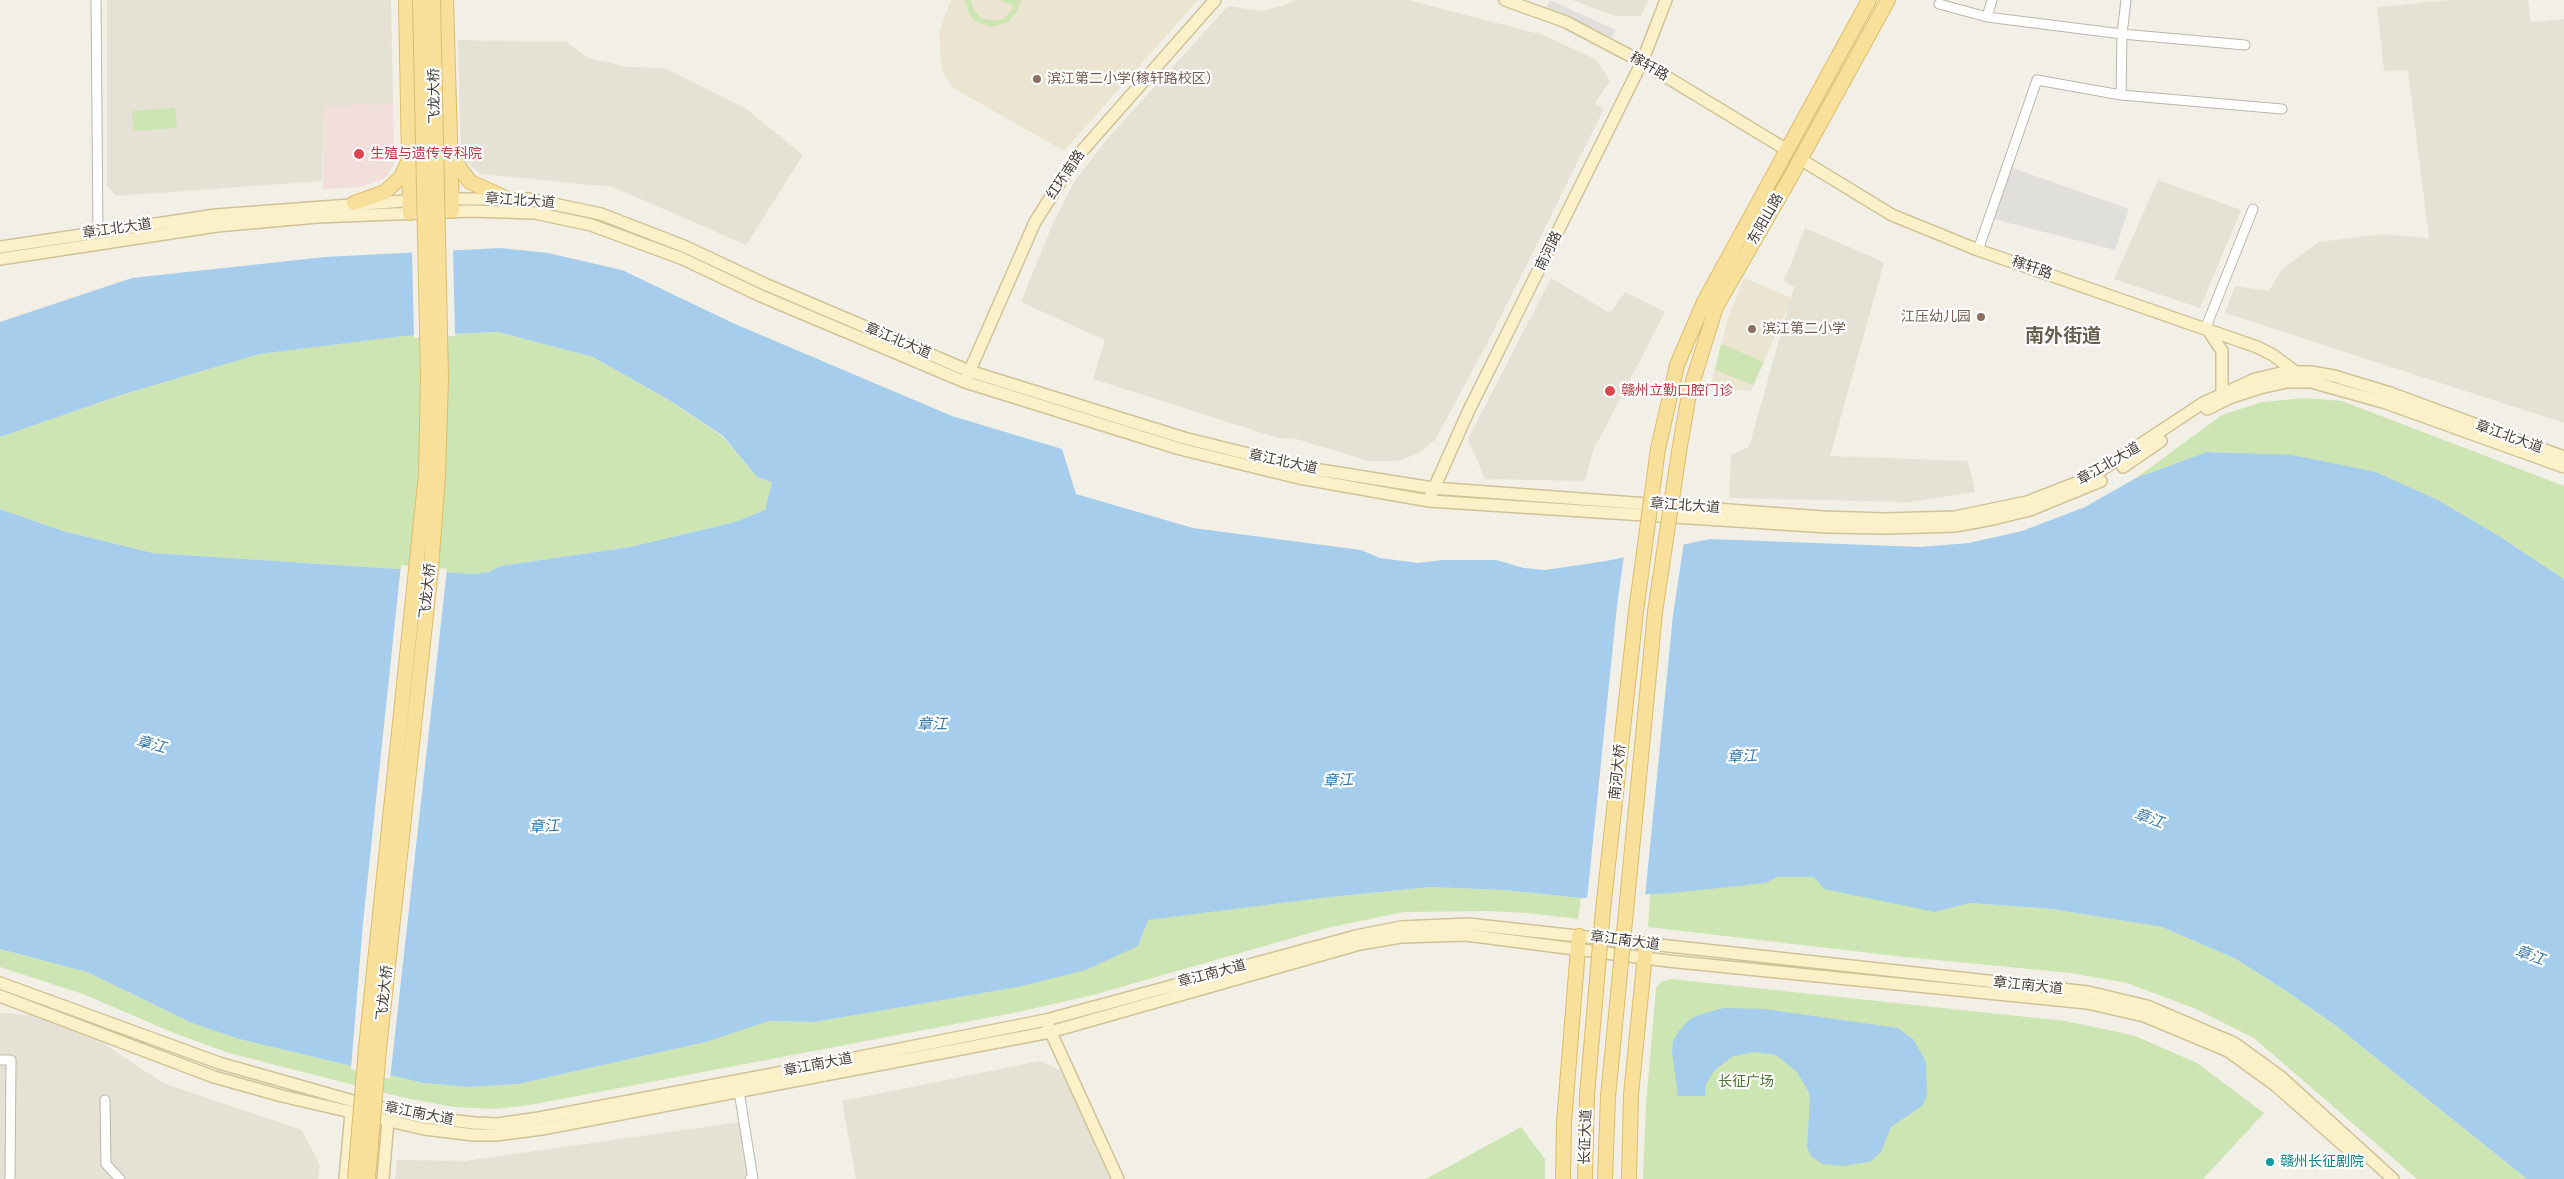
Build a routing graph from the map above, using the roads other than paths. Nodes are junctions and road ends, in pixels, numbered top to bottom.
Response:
1 (96, 0) edge
2 (406, 0) edge
3 (420, 0) edge
4 (433, 0) edge
5 (446, 0) edge
6 (1215, 0) edge
7 (1505, 0) edge
8 (1666, 0) edge
9 (1869, 0) edge
10 (1888, 0) edge
11 (1992, 0) edge
12 (2126, 0) edge
13 (1939, 4) dead end
14 (1987, 17) junction
15 (2122, 34) junction
16 (2245, 45) dead end
17 (1642, 62) junction
18 (2121, 95) junction
19 (2282, 109) dead end
20 (1786, 150) junction
21 (450, 153) junction
22 (409, 158) junction
23 (1800, 159) junction
24 (506, 198) junction
25 (354, 204) junction
26 (452, 205) junction
27 (410, 206) junction
28 (2253, 209) dead end
29 (98, 232) junction
30 (0, 247) edge
31 (1978, 250) junction
32 (0, 259) edge
33 (2206, 327) junction
34 (967, 376) junction
35 (2297, 377) junction
36 (2222, 393) junction
37 (1658, 449) joint
38 (1679, 452) joint
39 (2560, 455) edge
40 (2564, 467) edge
41 (1433, 488) junction
42 (1429, 501) junction
43 (1578, 942) junction
44 (1646, 944) junction
45 (0, 983) edge
46 (0, 996) edge
47 (1046, 1020) junction
48 (1050, 1032) junction
49 (0, 1060) edge
50 (739, 1091) junction
51 (1588, 1095) joint
52 (1608, 1097) joint
53 (106, 1100) dead end
54 (351, 1113) junction
55 (388, 1121) junction
56 (0, 1150) edge
57 (10, 1151) junction
58 (114, 1177) edge
59 (10, 1179) edge
60 (345, 1179) edge
61 (355, 1179) edge
62 (368, 1179) edge
63 (383, 1179) edge
64 (750, 1179) edge
65 (1118, 1179) edge
66 (1563, 1179) edge
67 (1585, 1179) edge
68 (1605, 1179) edge
69 (1628, 1179) edge
70 (2381, 1179) edge
71 (2393, 1179) edge

1 - 29 street
2 - 22 main road
3 - 61 main road, 飞龙大桥, bridge
4 - 62 main road, 飞龙大桥, bridge
5 - 21 main road
6 - 34 main road, 红环南路
7 - 17 main road, 稼轩路
8 - 17 main road, 南河路
9 - 20 main road, 东阳山路
10 - 23 main road, 东阳山路
11 - 14 street
12 - 15 street
13 - 14 street
14 - 15 street
15 - 16 street
15 - 18 street
17 - 20 main road, 稼轩路
17 - 41 main road, 南河路
18 - 19 street
18 - 31 street
20 - 37 main road, 东阳山路
21 - 24 main road
21 - 26 main road
22 - 25 main road
22 - 27 main road
23 - 31 main road, 稼轩路
23 - 38 main road, 东阳山路
24 - 26 main road, 章江北大道
24 - 34 main road, 章江北大道
25 - 27 main road, 章江北大道
25 - 29 main road, 章江北大道
26 - 27 main road, 章江北大道
26 - 34 main road, 章江北大道
27 - 32 main road, 章江北大道
28 - 33 street
29 - 30 main road, 章江北大道
31 - 33 main road, 稼轩路
33 - 35 main road, 稼轩路
33 - 36 main road
34 - 41 main road, 章江北大道
34 - 42 main road, 章江北大道
35 - 36 main road, 章江北大道
35 - 39 main road, 章江北大道
35 - 40 main road, 章江北大道
35 - 42 main road, 章江北大道
36 - 41 main road, 章江北大道
37 - 51 main road, 南河大桥, bridge
38 - 52 main road, 南河大桥, bridge
41 - 42 main road, 南河路
43 - 44 main road, 章江南大道
43 - 47 main road, 章江南大道
43 - 48 main road, 章江南大道
43 - 66 main road
43 - 70 main road, 章江南大道
44 - 69 main road
44 - 71 main road, 章江南大道
45 - 47 main road, 章江南大道
46 - 54 main road, 章江南大道
47 - 48 main road
48 - 50 main road, 章江南大道
48 - 65 main road
49 - 57 street
50 - 55 main road, 章江南大道
50 - 64 street
51 - 67 main road, 长征大道
52 - 68 main road, 长征大道
53 - 58 street
54 - 55 main road, 章江南大道
54 - 60 main road
55 - 63 main road
56 - 57 street
57 - 59 street

